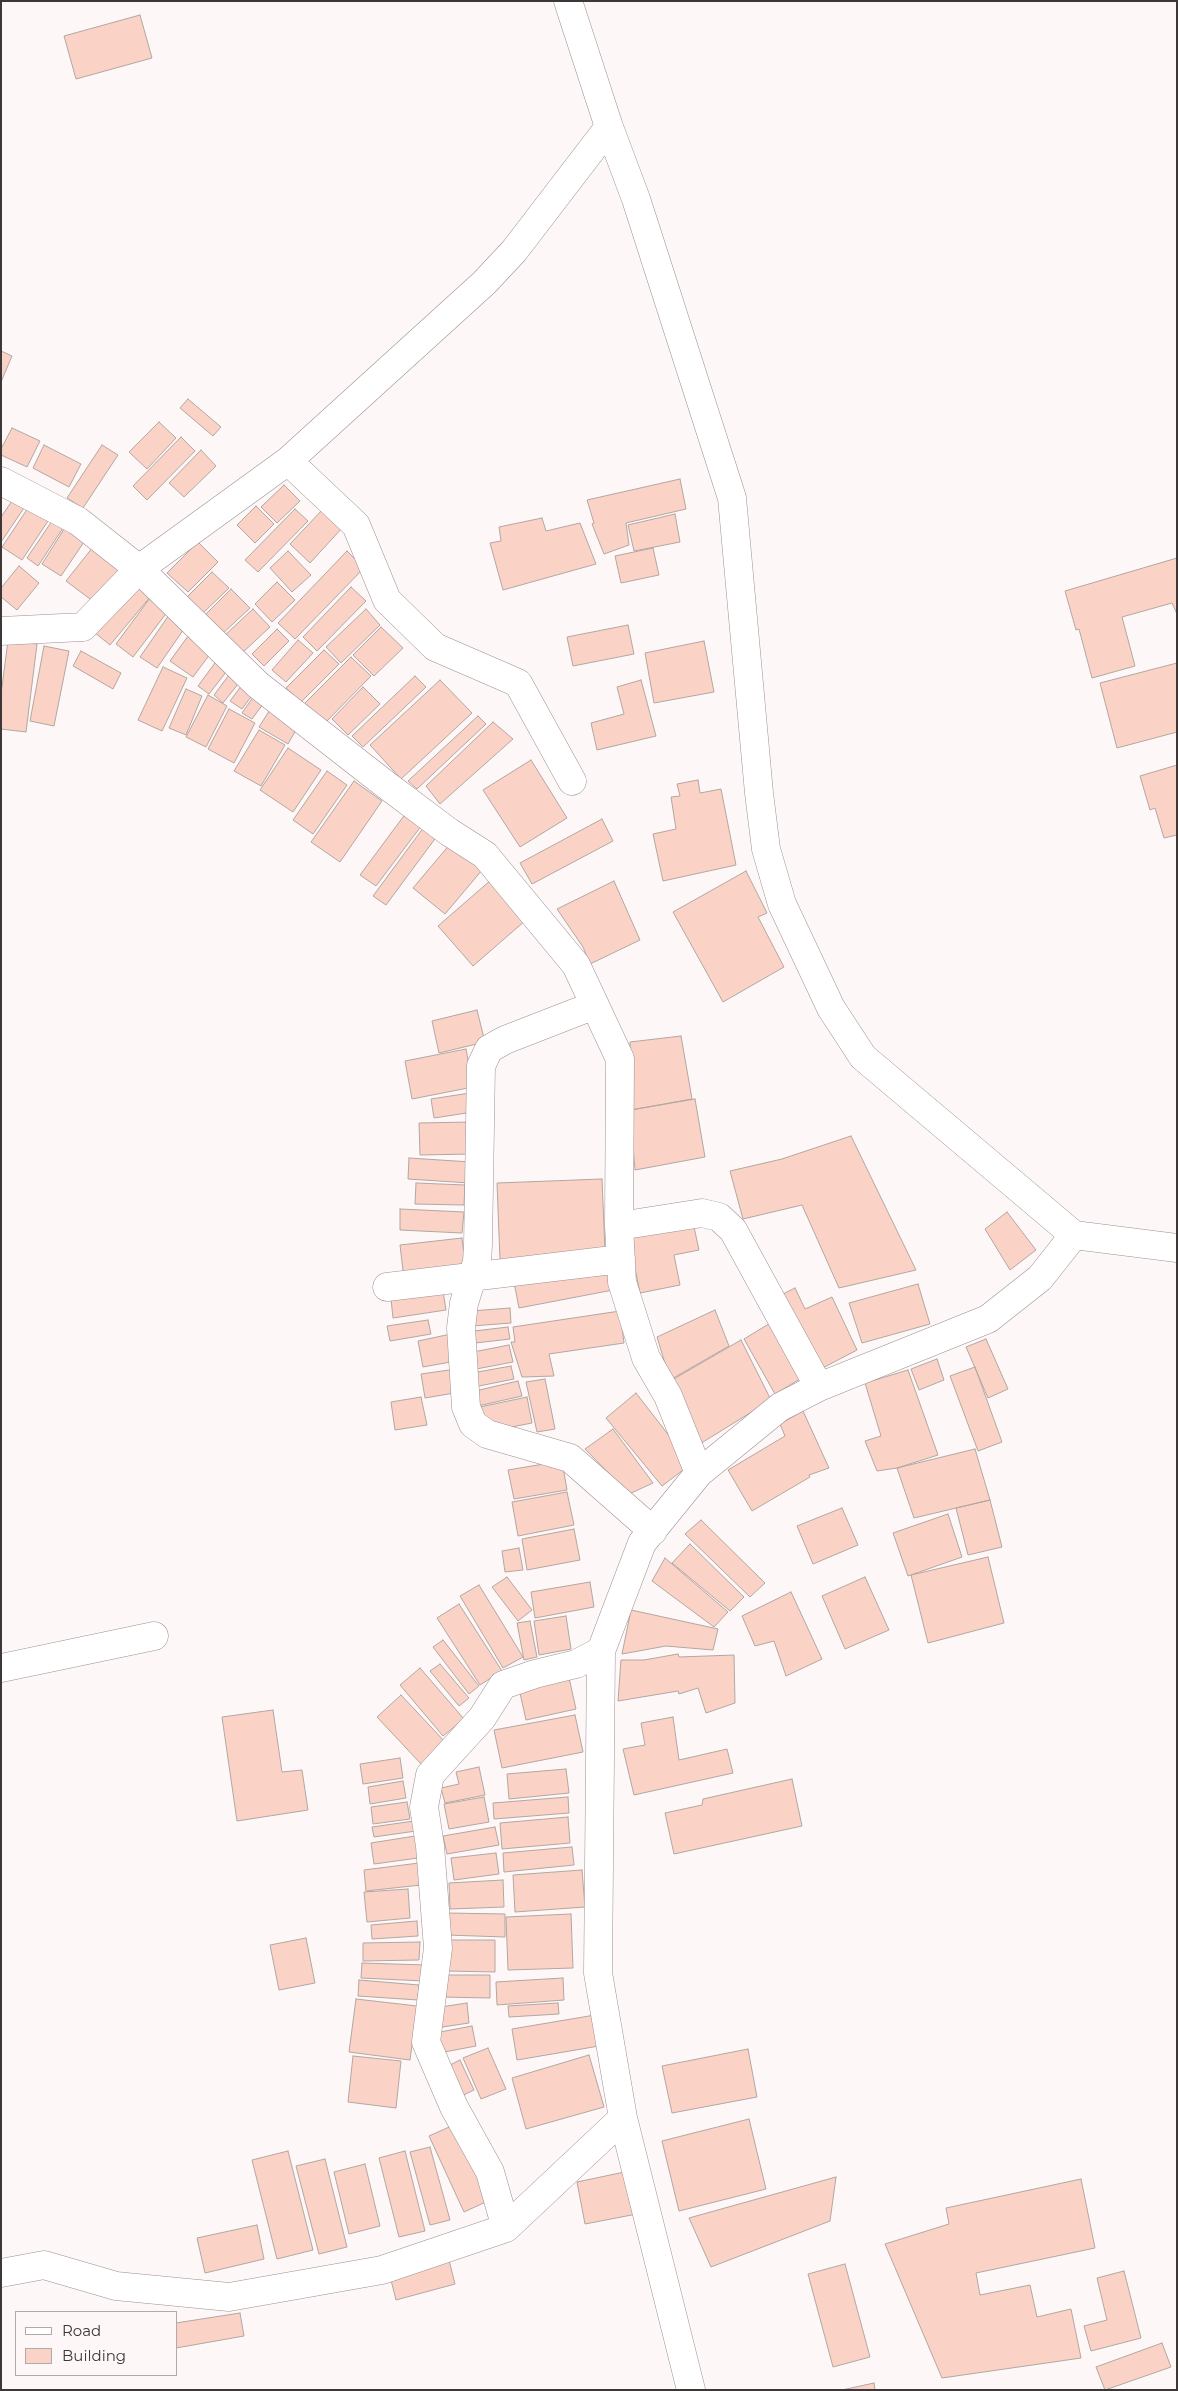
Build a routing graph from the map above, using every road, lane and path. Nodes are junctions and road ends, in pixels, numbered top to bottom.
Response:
1 (568, 1) edge
2 (608, 127) junction
3 (295, 455) junction
4 (1, 481) edge
5 (139, 569) junction
6 (1, 632) edge
7 (572, 781) dead end
8 (595, 1005) junction
9 (619, 1226) junction
10 (1074, 1235) junction
11 (1177, 1248) edge
12 (621, 1259) junction
13 (473, 1276) junction
14 (387, 1287) dead end
15 (819, 1386) junction
16 (699, 1472) junction
17 (653, 1531) junction
18 (154, 1636) dead end
19 (601, 1652) junction
20 (1, 1668) edge
21 (623, 2118) junction
22 (506, 2228) junction
23 (1, 2273) edge
24 (691, 2390) edge

1 - 2 street
2 - 3 street
2 - 10 street
3 - 5 street
3 - 7 street
4 - 5 street
5 - 6 street
5 - 8 street
8 - 9 street
8 - 13 street
9 - 12 street
9 - 15 street
10 - 11 street
10 - 15 street
12 - 13 street
12 - 16 street
13 - 14 street
13 - 17 street
15 - 16 street
16 - 17 street
17 - 19 street
18 - 20 street
19 - 21 street
19 - 22 street
21 - 22 street
21 - 24 street
22 - 23 street

